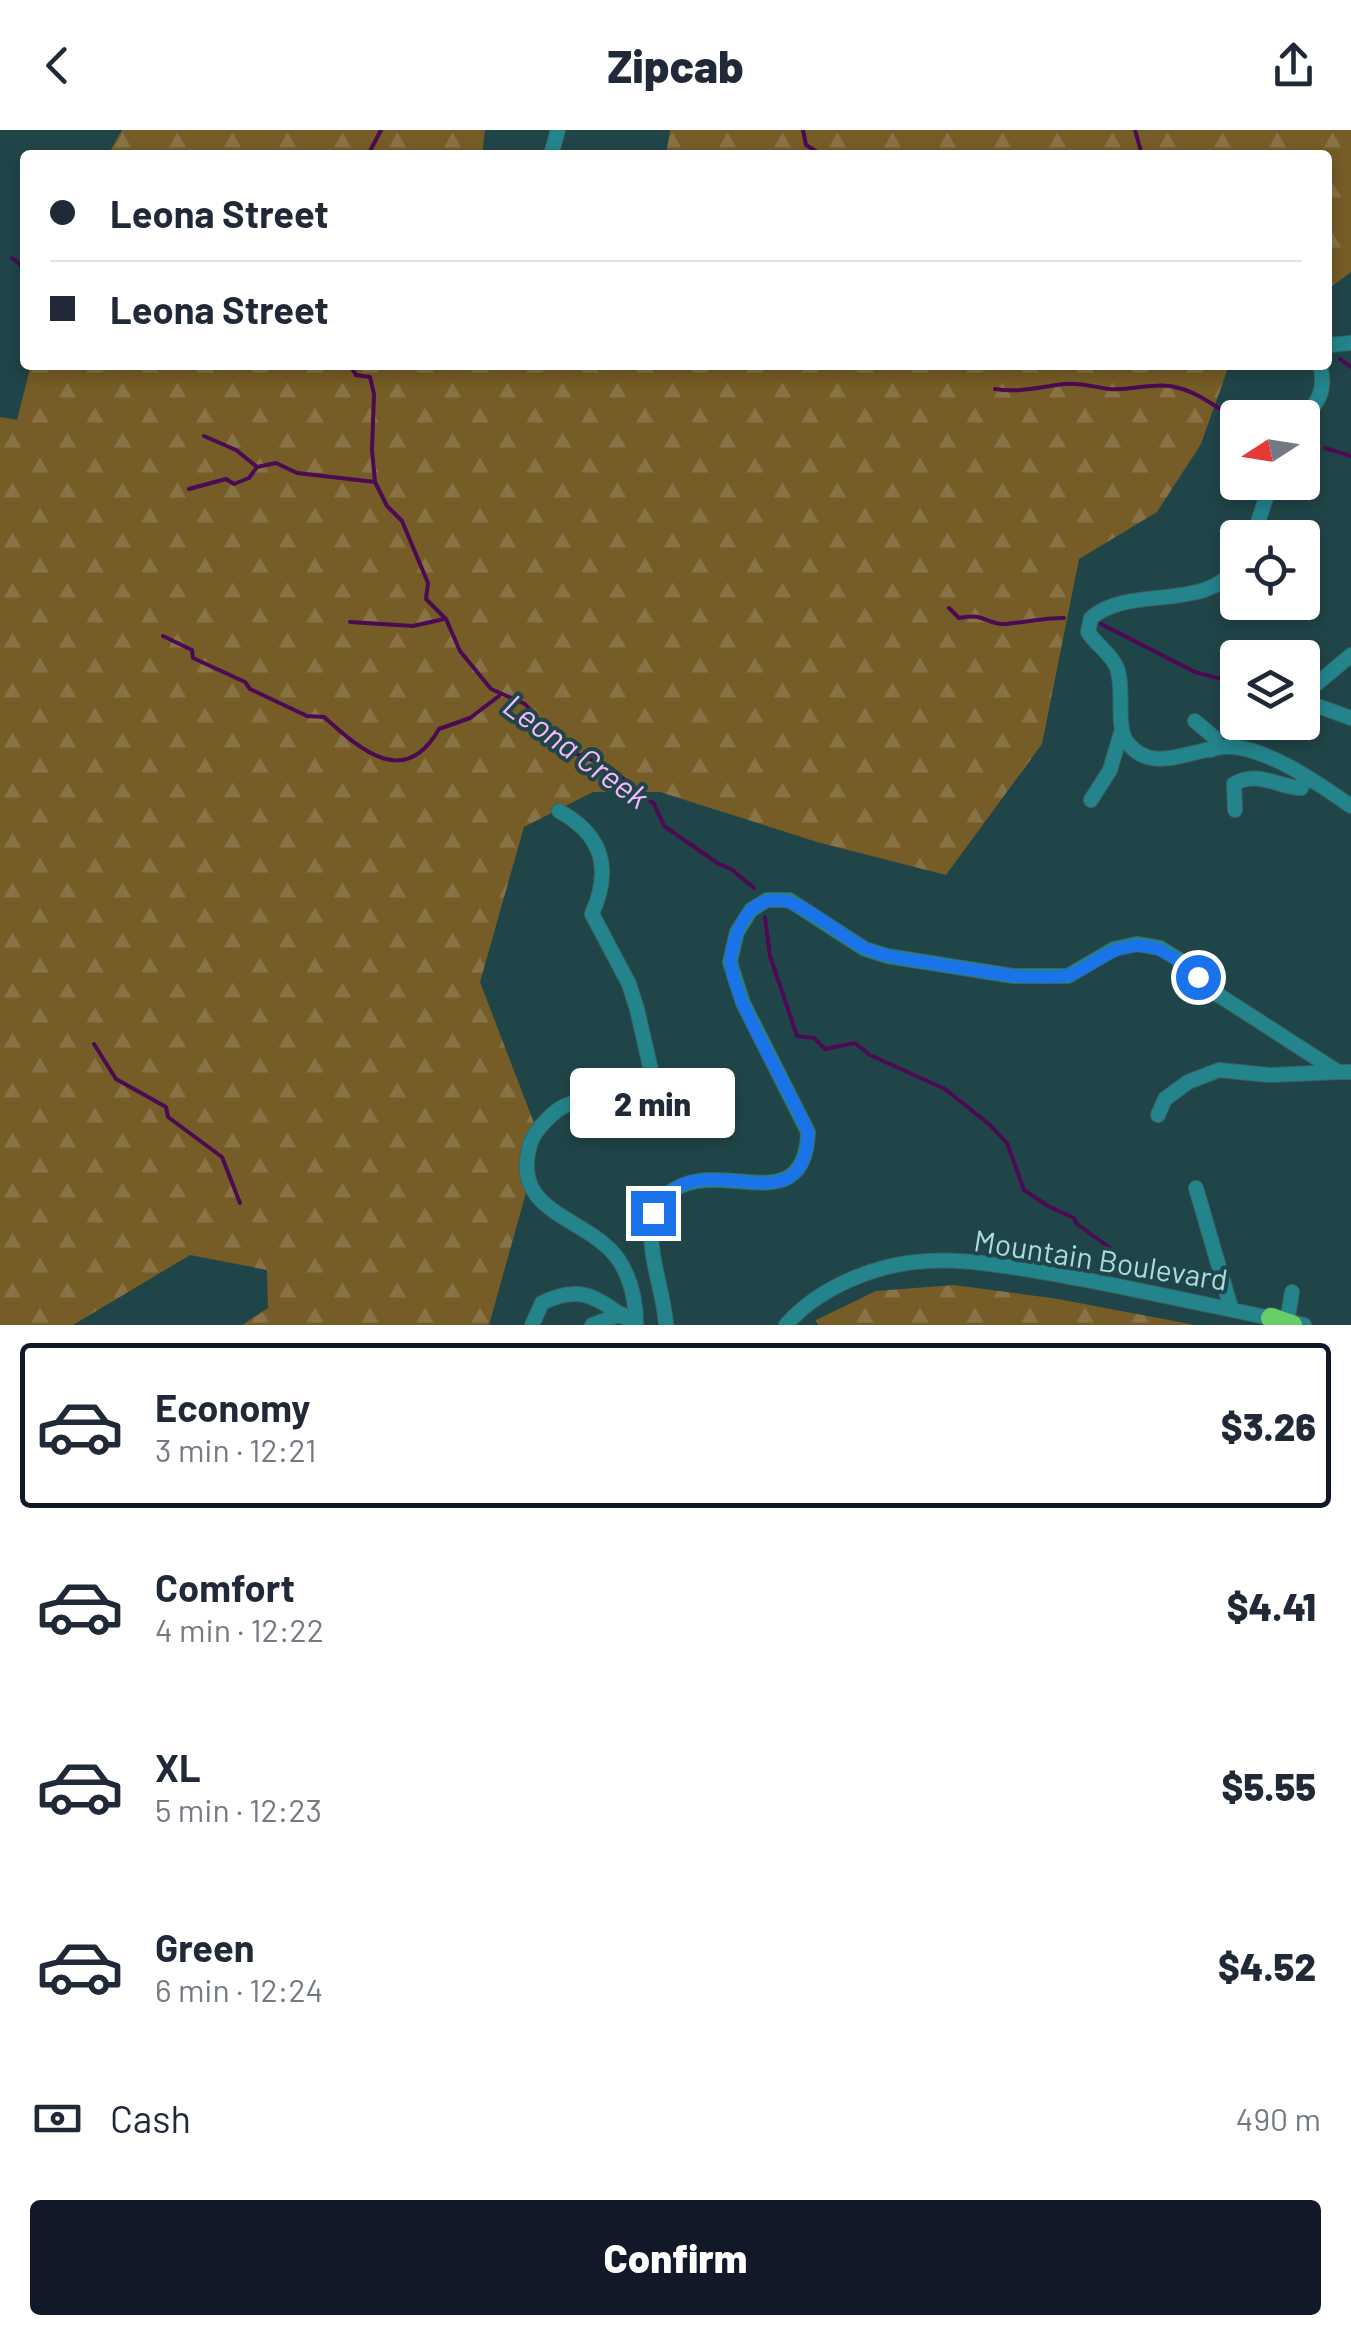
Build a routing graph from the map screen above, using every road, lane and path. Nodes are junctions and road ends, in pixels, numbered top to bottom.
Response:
1 (1320, 370) edge
2 (1317, 400) edge
3 (1220, 582) edge
4 (1351, 655) edge
5 (1351, 718) edge
6 (1195, 721) dead end
7 (1121, 732) junction
8 (1211, 750) junction
9 (1306, 778) junction
10 (1090, 800) dead end
11 (1351, 806) edge
12 (1235, 810) dead end
13 (559, 811) dead end
14 (1345, 1072) edge
15 (1158, 1114) dead end
16 (1196, 1188) dead end
17 (1292, 1292) dead end
18 (1231, 1308) junction
19 (622, 1314) junction
20 (1283, 1321) edge
21 (532, 1325) edge
22 (592, 1325) edge
23 (636, 1325) edge
24 (666, 1325) edge
25 (786, 1325) edge
26 (1304, 1325) edge

1 - 2 street
3 - 7 street
4 - 5 street
6 - 8 street
7 - 8 street
7 - 10 street
8 - 9 street
9 - 11 street
9 - 12 street
13 - 23 street
14 - 15 street
14 - 24 street
16 - 18 street
17 - 20 street
18 - 20 street, Mountain Boulevard
18 - 25 street, Mountain Boulevard
19 - 21 street
19 - 22 street
19 - 23 street
20 - 26 street, Mountain Boulevard

